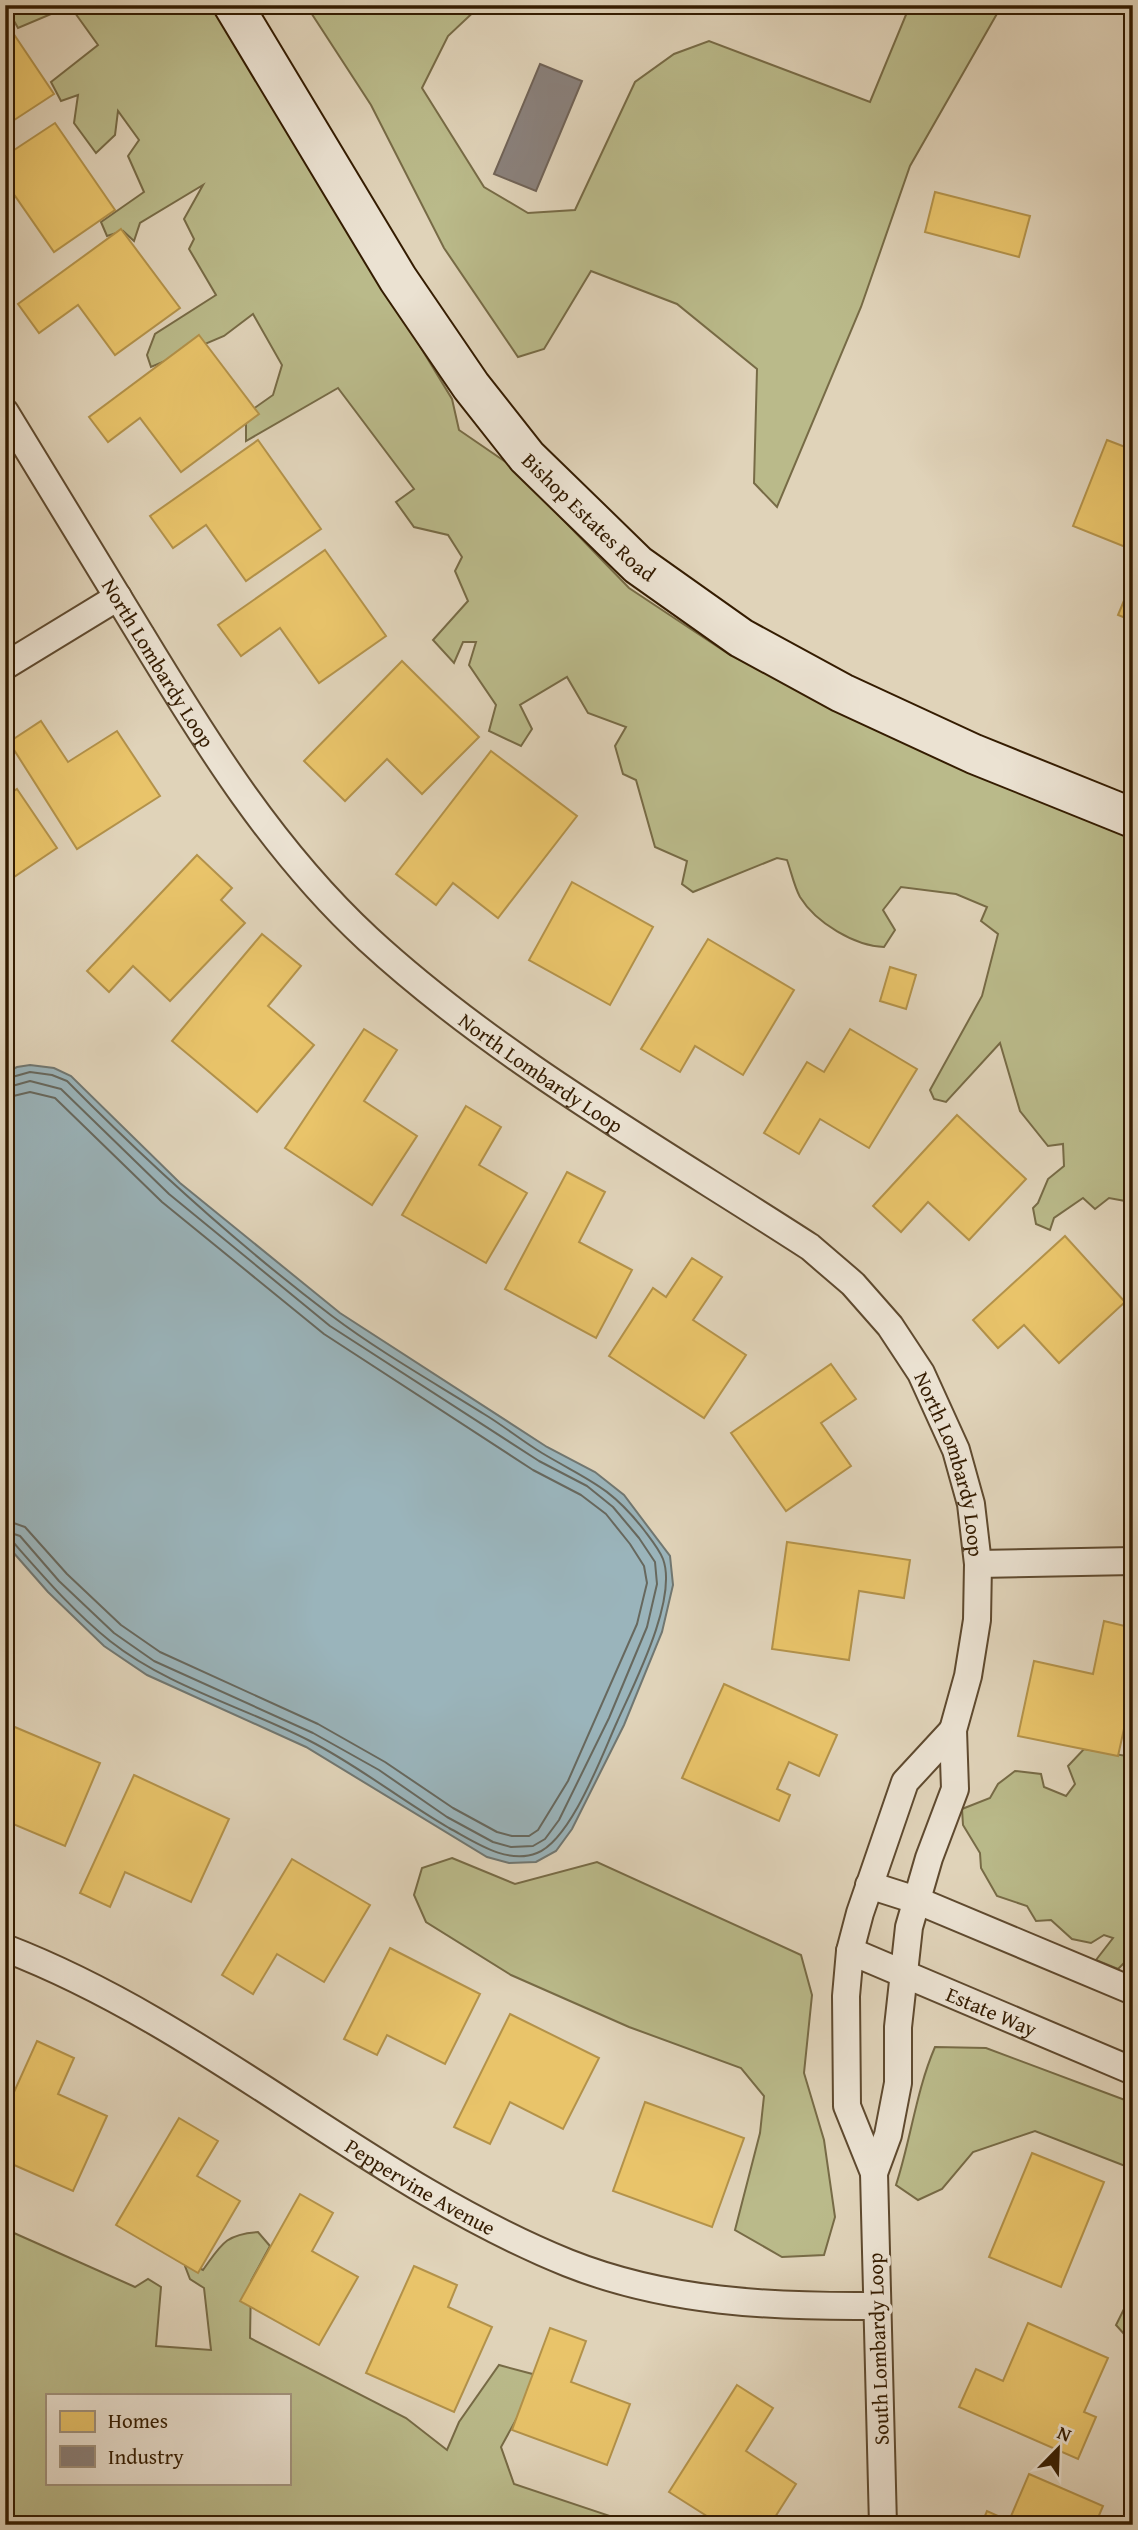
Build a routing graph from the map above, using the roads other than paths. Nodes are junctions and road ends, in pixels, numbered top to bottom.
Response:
1 (233, 5) edge
2 (5, 412) edge
3 (118, 597) junction
4 (5, 666) edge
5 (1133, 818) edge
6 (1133, 1561) edge
7 (978, 1564) junction
8 (953, 1730) junction
9 (869, 1885) junction
10 (916, 1900) junction
11 (860, 1913) joint
12 (909, 1927) joint
13 (5, 1948) edge
14 (850, 1951) junction
15 (903, 1973) junction
16 (1133, 1991) edge
17 (1133, 2071) edge
18 (874, 2173) junction
19 (875, 2306) junction
20 (883, 2525) edge

1 - 5 street, Bishop Estates Road
2 - 3 street, North Lombardy Loop
3 - 4 street
3 - 7 street, North Lombardy Loop
6 - 7 street
7 - 8 street, North Lombardy Loop
8 - 9 street, North Lombardy Loop
8 - 10 street, North Lombardy Loop
9 - 10 street
9 - 11 street, North Lombardy Loop
10 - 12 street, North Lombardy Loop
10 - 16 street
11 - 14 street, South Lombardy Loop
12 - 15 street, South Lombardy Loop
13 - 19 street, Peppervine Avenue
14 - 15 street, Estate Way
14 - 18 street, South Lombardy Loop
15 - 17 street, Estate Way
15 - 18 street, South Lombardy Loop
18 - 19 street, South Lombardy Loop
19 - 20 street, South Lombardy Loop

